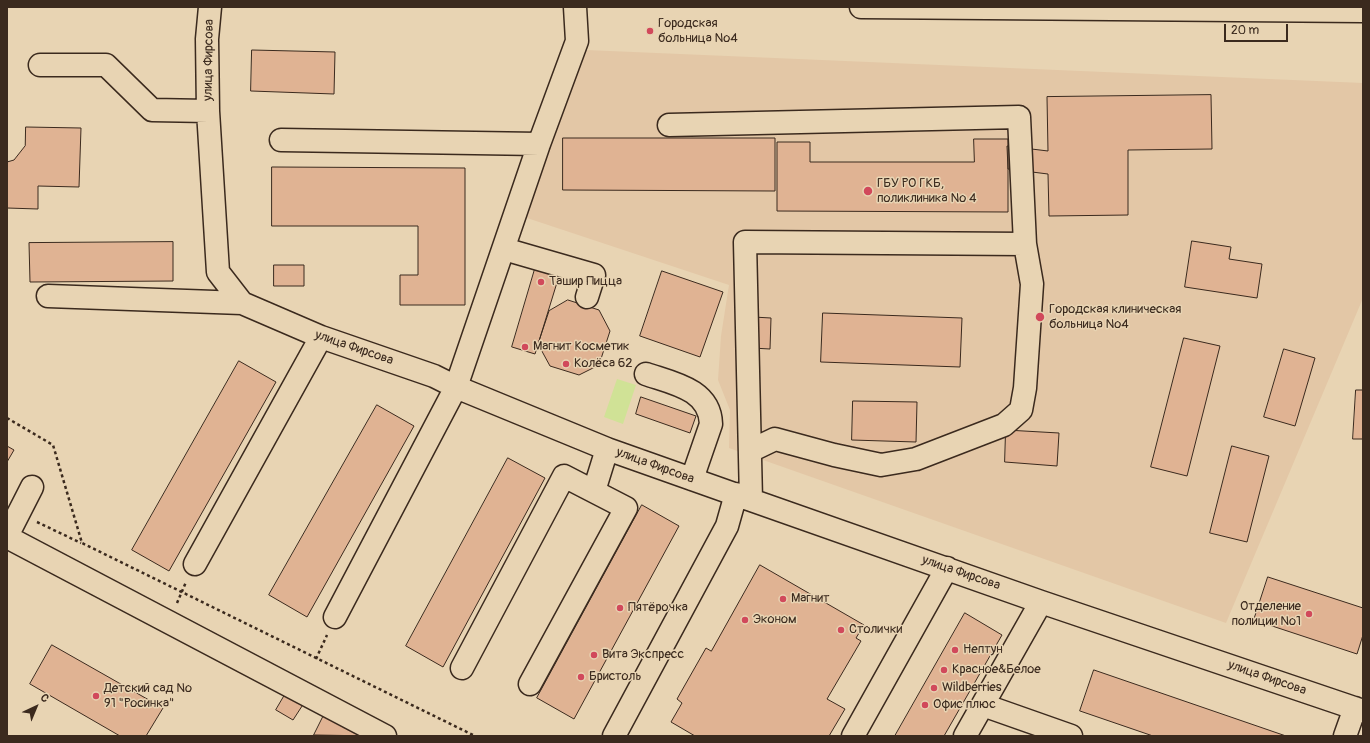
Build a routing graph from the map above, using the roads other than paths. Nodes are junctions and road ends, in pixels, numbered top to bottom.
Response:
1 (210, 7) edge
2 (575, 7) edge
3 (861, 7) edge
4 (904, 7) edge
5 (1363, 11) edge
6 (40, 65) dead end
7 (208, 111) junction
8 (669, 124) dead end
9 (281, 140) dead end
10 (539, 144) junction
11 (1025, 244) junction
12 (504, 250) junction
13 (48, 296) dead end
14 (588, 297) dead end
15 (242, 303) junction
16 (321, 337) junction
17 (646, 374) dead end
18 (456, 387) junction
19 (608, 449) junction
20 (750, 451) junction
21 (692, 479) junction
22 (32, 487) dead end
23 (594, 491) junction
24 (743, 497) junction
25 (7, 536) edge
26 (195, 564) road end
27 (947, 568) junction
28 (1041, 602) junction
29 (335, 618) dead end
30 (462, 668) dead end
31 (530, 684) dead end
32 (983, 705) junction
33 (1359, 710) edge
34 (385, 736) edge
35 (614, 736) edge
36 (853, 736) edge
37 (965, 736) edge
38 (1071, 736) edge
39 (1345, 736) edge

1 - 7 street, улица Фирсова
2 - 10 street
3 - 4 street
4 - 5 street
6 - 7 street
7 - 15 street, улица Фирсова
8 - 11 street
9 - 10 street
10 - 12 street
11 - 20 street
11 - 20 street
12 - 14 street
12 - 18 street
13 - 15 street
15 - 16 street, улица Фирсова
16 - 18 street, улица Фирсова
16 - 26 street
17 - 21 street
18 - 19 street, улица Фирсова
18 - 29 street
19 - 21 street, улица Фирсова
19 - 23 street
20 - 24 street
21 - 24 street, улица Фирсова
22 - 25 street
23 - 30 street
23 - 31 street
24 - 27 street, улица Фирсова
24 - 35 street
25 - 34 street
27 - 28 street, улица Фирсова
27 - 36 street
28 - 32 street
28 - 33 street, улица Фирсова
32 - 37 street
32 - 38 street
33 - 39 street

